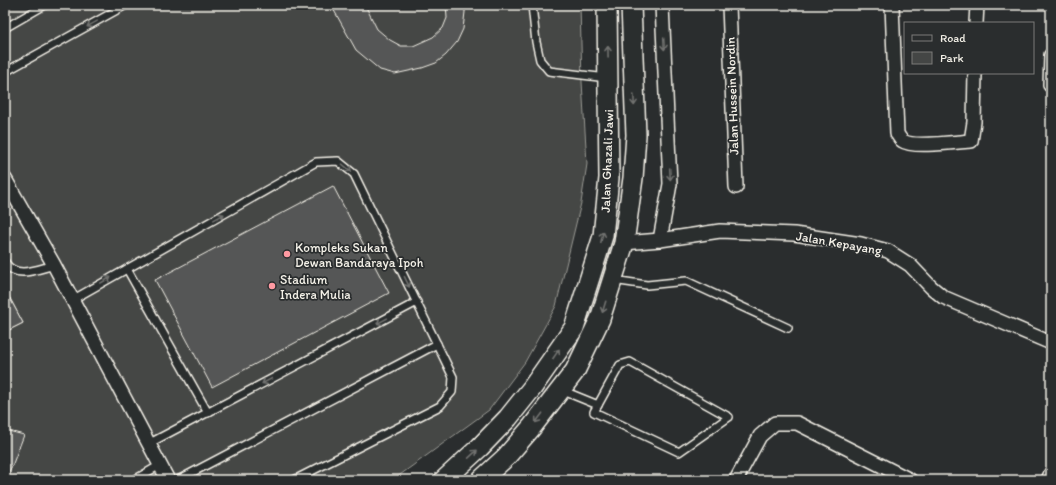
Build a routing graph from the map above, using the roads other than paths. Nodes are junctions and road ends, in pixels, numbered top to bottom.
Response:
1 (45, 5) edge
2 (126, 5) edge
3 (532, 5) edge
4 (607, 5) edge
5 (631, 5) edge
6 (662, 5) edge
7 (729, 5) edge
8 (892, 5) edge
9 (977, 5) edge
10 (976, 22) edge
11 (5, 28) edge
12 (1051, 55) edge
13 (5, 72) edge
14 (975, 74) edge
15 (609, 78) junction
16 (1050, 85) edge
17 (5, 180) edge
18 (736, 187) dead end
19 (660, 240) junction
20 (624, 243) junction
21 (5, 262) edge
22 (54, 265) junction
23 (127, 269) junction
24 (613, 280) junction
25 (72, 300) junction
26 (417, 302) junction
27 (574, 328) junction
28 (788, 328) dead end
29 (1051, 343) edge
30 (437, 344) junction
31 (561, 389) junction
32 (598, 405) junction
33 (208, 413) junction
34 (148, 444) junction
35 (160, 465) junction
36 (1051, 473) edge
37 (903, 478) edge
38 (134, 480) edge
39 (168, 480) edge
40 (178, 480) edge
41 (294, 480) edge
42 (444, 480) edge
43 (481, 480) edge
44 (736, 480) edge
45 (1048, 480) edge

1 - 11 lane
2 -> 13 lane
3 - 15 lane
15 -> 4 main road, Jalan Ghazali Jawi
5 -> 20 main road, Jalan Ghazali Jawi
6 -> 19 street
7 - 18 street, Jalan Hussein Nordin
8 - 14 street
9 - 10 street
12 - 16 street
27 -> 15 main road, Jalan Ghazali Jawi
17 - 22 street
19 - 20 street, Jalan Kepayang
19 - 29 street, Jalan Kepayang
20 - 24 main road, Jalan Ghazali Jawi
20 - 27 main road
21 - 22 lane
22 - 25 street
25 -> 23 lane
23 -> 26 lane
23 - 33 lane
24 - 28 lane
24 -> 31 main road, Jalan Ghazali Jawi
25 - 34 street
26 - 30 lane
26 -> 33 lane
42 -> 27 main road, Jalan Ghazali Jawi
30 - 40 lane
30 - 41 lane
31 - 32 lane
31 -> 43 main road, Jalan Ghazali Jawi
32 - 32 lane
33 - 34 lane
34 - 35 street
35 - 38 lane
35 - 39 street
36 - 45 street
37 - 44 street

